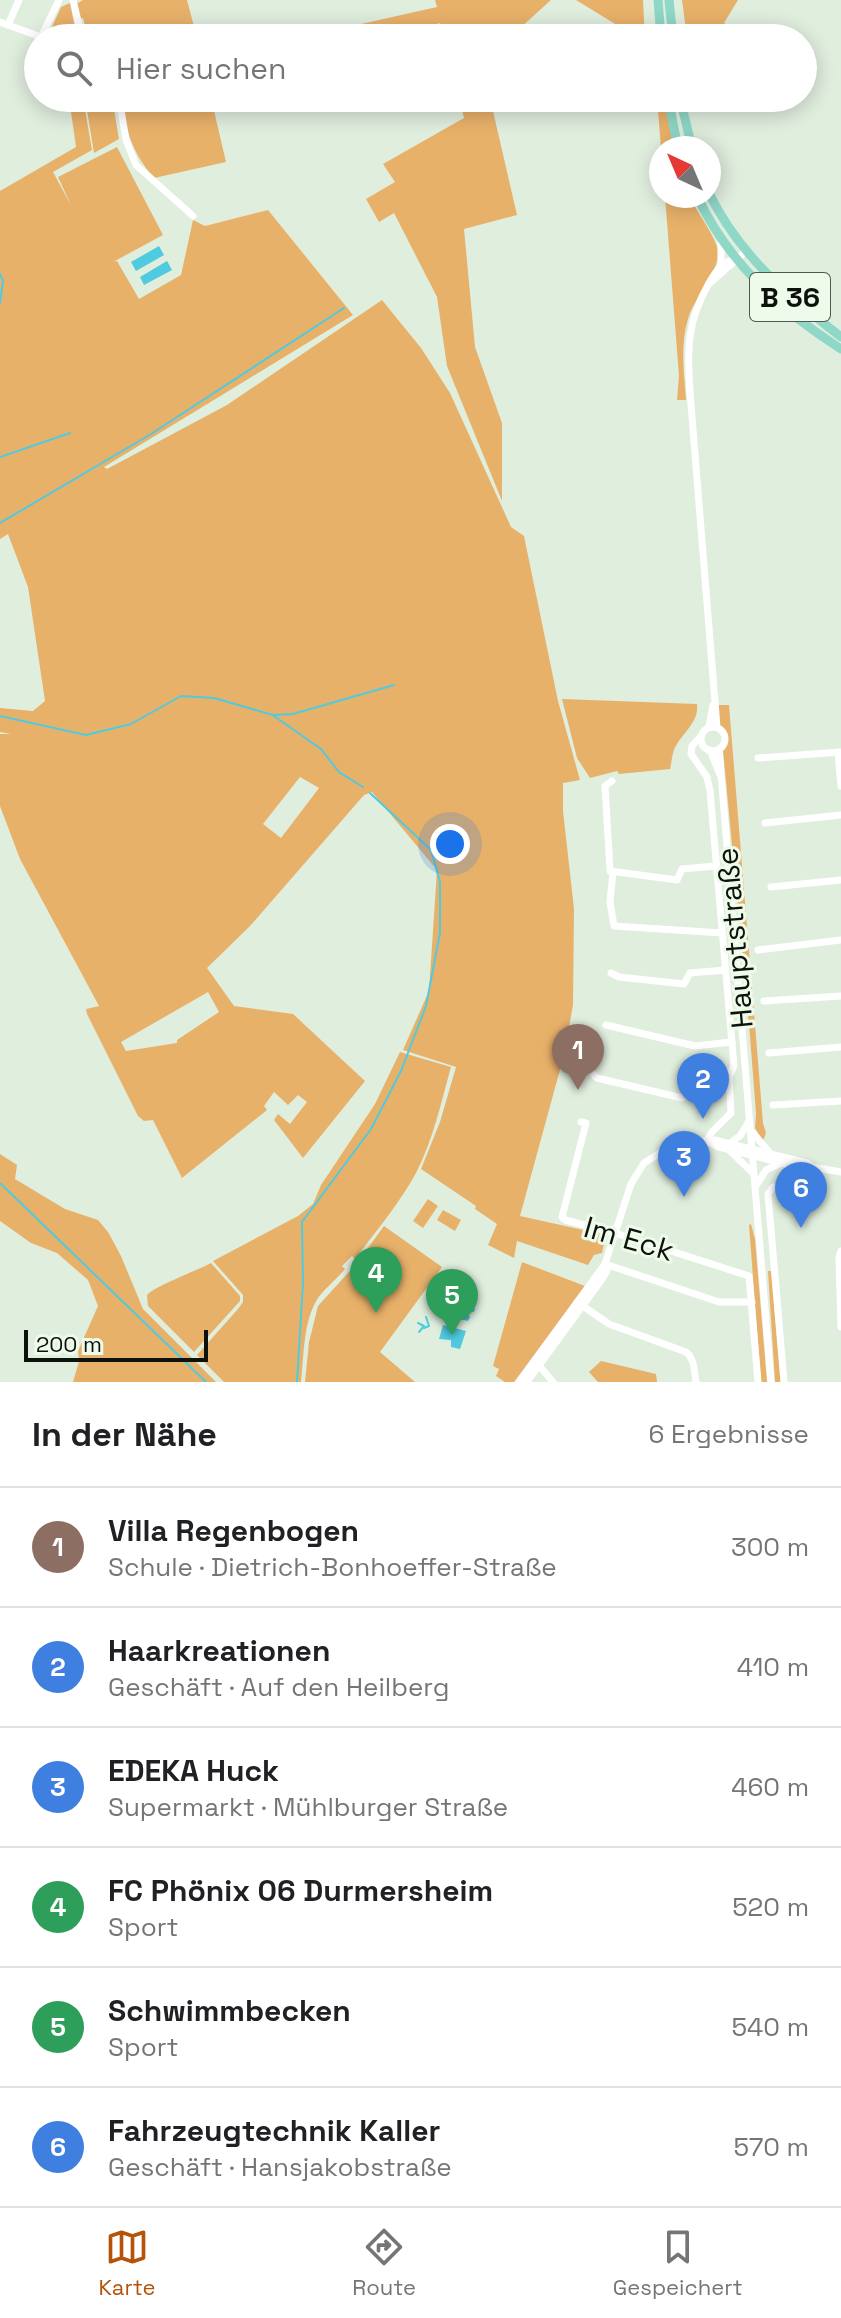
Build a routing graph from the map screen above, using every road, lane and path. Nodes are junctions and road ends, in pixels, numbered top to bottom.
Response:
1 (19, 0) edge
2 (59, 0) edge
3 (73, 0) edge
4 (658, 0) edge
5 (669, 0) edge
6 (4, 24) edge
7 (47, 24) edge
8 (79, 24) edge
9 (660, 24) edge
10 (672, 24) edge
11 (24, 31) edge
12 (121, 112) edge
13 (671, 112) edge
14 (683, 112) edge
15 (676, 136) edge
16 (689, 136) edge
17 (704, 208) edge
18 (718, 208) edge
19 (193, 216) dead end
20 (721, 239) junction
21 (745, 252) junction
22 (736, 259) junction
23 (720, 267) junction
24 (708, 286) junction
25 (841, 337) edge
26 (841, 349) edge
27 (713, 727) junction
28 (701, 736) junction
29 (706, 748) junction
30 (719, 749) junction
31 (840, 752) edge
32 (758, 758) dead end
33 (693, 759) junction
34 (612, 781) dead end
35 (722, 781) junction
36 (841, 786) edge
37 (841, 815) edge
38 (765, 823) dead end
39 (716, 866) junction
40 (613, 872) junction
41 (841, 880) edge
42 (771, 887) dead end
43 (722, 933) junction
44 (841, 940) edge
45 (758, 950) dead end
46 (725, 970) junction
47 (611, 973) dead end
48 (841, 996) edge
49 (764, 1001) dead end
50 (606, 1025) dead end
51 (732, 1042) junction
52 (841, 1047) edge
53 (769, 1053) dead end
54 (731, 1072) junction
55 (594, 1075) dead end
56 (841, 1101) edge
57 (773, 1105) dead end
58 (581, 1122) dead end
59 (750, 1125) junction
60 (707, 1141) junction
61 (729, 1146) junction
62 (752, 1152) junction
63 (772, 1154) junction
64 (781, 1163) junction
65 (812, 1167) junction
66 (841, 1172) edge
67 (754, 1175) junction
68 (755, 1188) junction
69 (615, 1233) junction
70 (841, 1251) edge
71 (605, 1264) junction
72 (752, 1302) junction
73 (580, 1304) junction
74 (841, 1327) edge
75 (537, 1363) junction
76 (548, 1380) edge
77 (519, 1382) edge
78 (527, 1382) edge
79 (696, 1382) edge
80 (758, 1382) edge
81 (771, 1382) edge
82 (784, 1382) edge

1 - 6 street
2 - 7 street
3 - 8 street
4 - 9 main road
5 - 10 main road
6 - 11 street
12 - 19 street
13 - 15 main road
14 - 16 main road
17 - 20 main road, B 36
18 - 21 main road, B 36
20 - 22 main road, B 36
20 - 23 street
21 - 22 street, Hauptstraße
21 - 25 main road, B 36
22 - 23 street, Hauptstraße
22 - 24 street, Hauptstraße
22 - 26 main road, B 36
23 - 24 street, Hauptstraße
24 - 27 street, Hauptstraße
27 - 28 street
27 - 30 street, Hauptstraße
28 - 29 street, Hauptstraße
28 - 33 street
29 - 30 street
29 - 33 street
29 - 35 street, Hauptstraße
30 - 35 street, Hauptstraße
31 - 32 street
31 - 36 street
33 - 39 street
34 - 40 street
35 - 59 street, Hauptstraße
37 - 38 street
39 - 40 street
39 - 43 street
40 - 43 street
41 - 42 street
43 - 46 street
44 - 45 street
46 - 47 street
46 - 51 street
48 - 49 street
50 - 51 street
51 - 54 street
52 - 53 street
54 - 55 street
54 - 60 street
56 - 57 street
58 - 69 street, Im Eck
59 - 61 street
59 - 62 street, Hauptstraße
59 - 63 street
60 - 61 street
60 - 69 street
61 - 62 street
61 - 67 street
62 - 63 street
62 - 64 street
62 - 67 street, Hauptstraße
63 - 65 street
64 - 65 street
64 - 68 street
65 - 66 street
65 - 82 street
67 - 68 street, Hauptstraße
68 - 81 street, Hauptstraße
69 - 71 street
69 - 72 street, Im Eck
70 - 74 street
71 - 72 street
71 - 73 street
72 - 80 street
73 - 75 street
73 - 79 street
75 - 76 street
75 - 77 street
75 - 78 street

